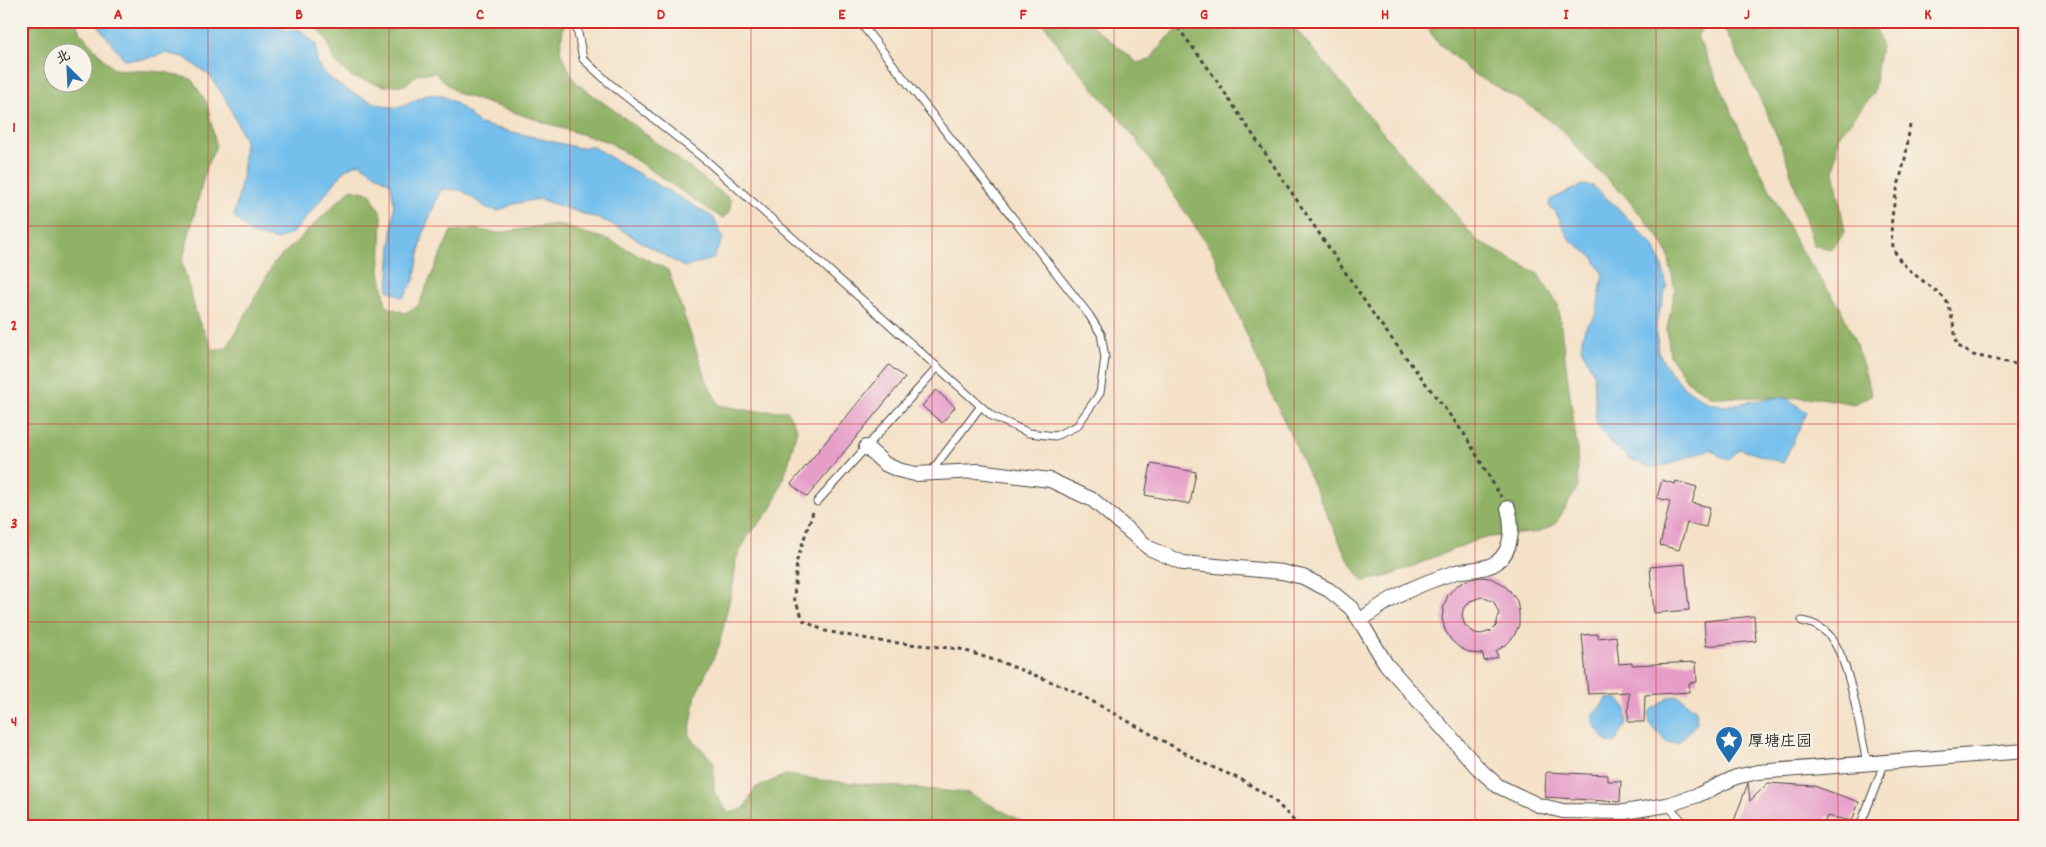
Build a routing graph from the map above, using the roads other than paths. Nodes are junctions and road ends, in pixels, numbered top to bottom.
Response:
1 (578, 21) edge
2 (859, 21) edge
3 (938, 367) junction
4 (981, 406) junction
5 (866, 447) junction
6 (930, 473) junction
7 (817, 502) road end
8 (1508, 508) road end
9 (1360, 620) junction
10 (1802, 621) dead end
11 (2025, 751) edge
12 (1885, 762) junction
13 (1867, 763) junction
14 (1667, 805) junction
15 (1687, 826) edge
16 (1860, 826) edge

1 - 3 lane
2 - 4 lane
3 - 4 lane
3 - 5 lane
4 - 6 lane
5 - 6 street
5 - 7 lane
6 - 9 street
8 - 9 street
9 - 14 street
10 - 13 lane
11 - 12 street
12 - 13 street
12 - 16 lane
13 - 14 street
14 - 15 lane

